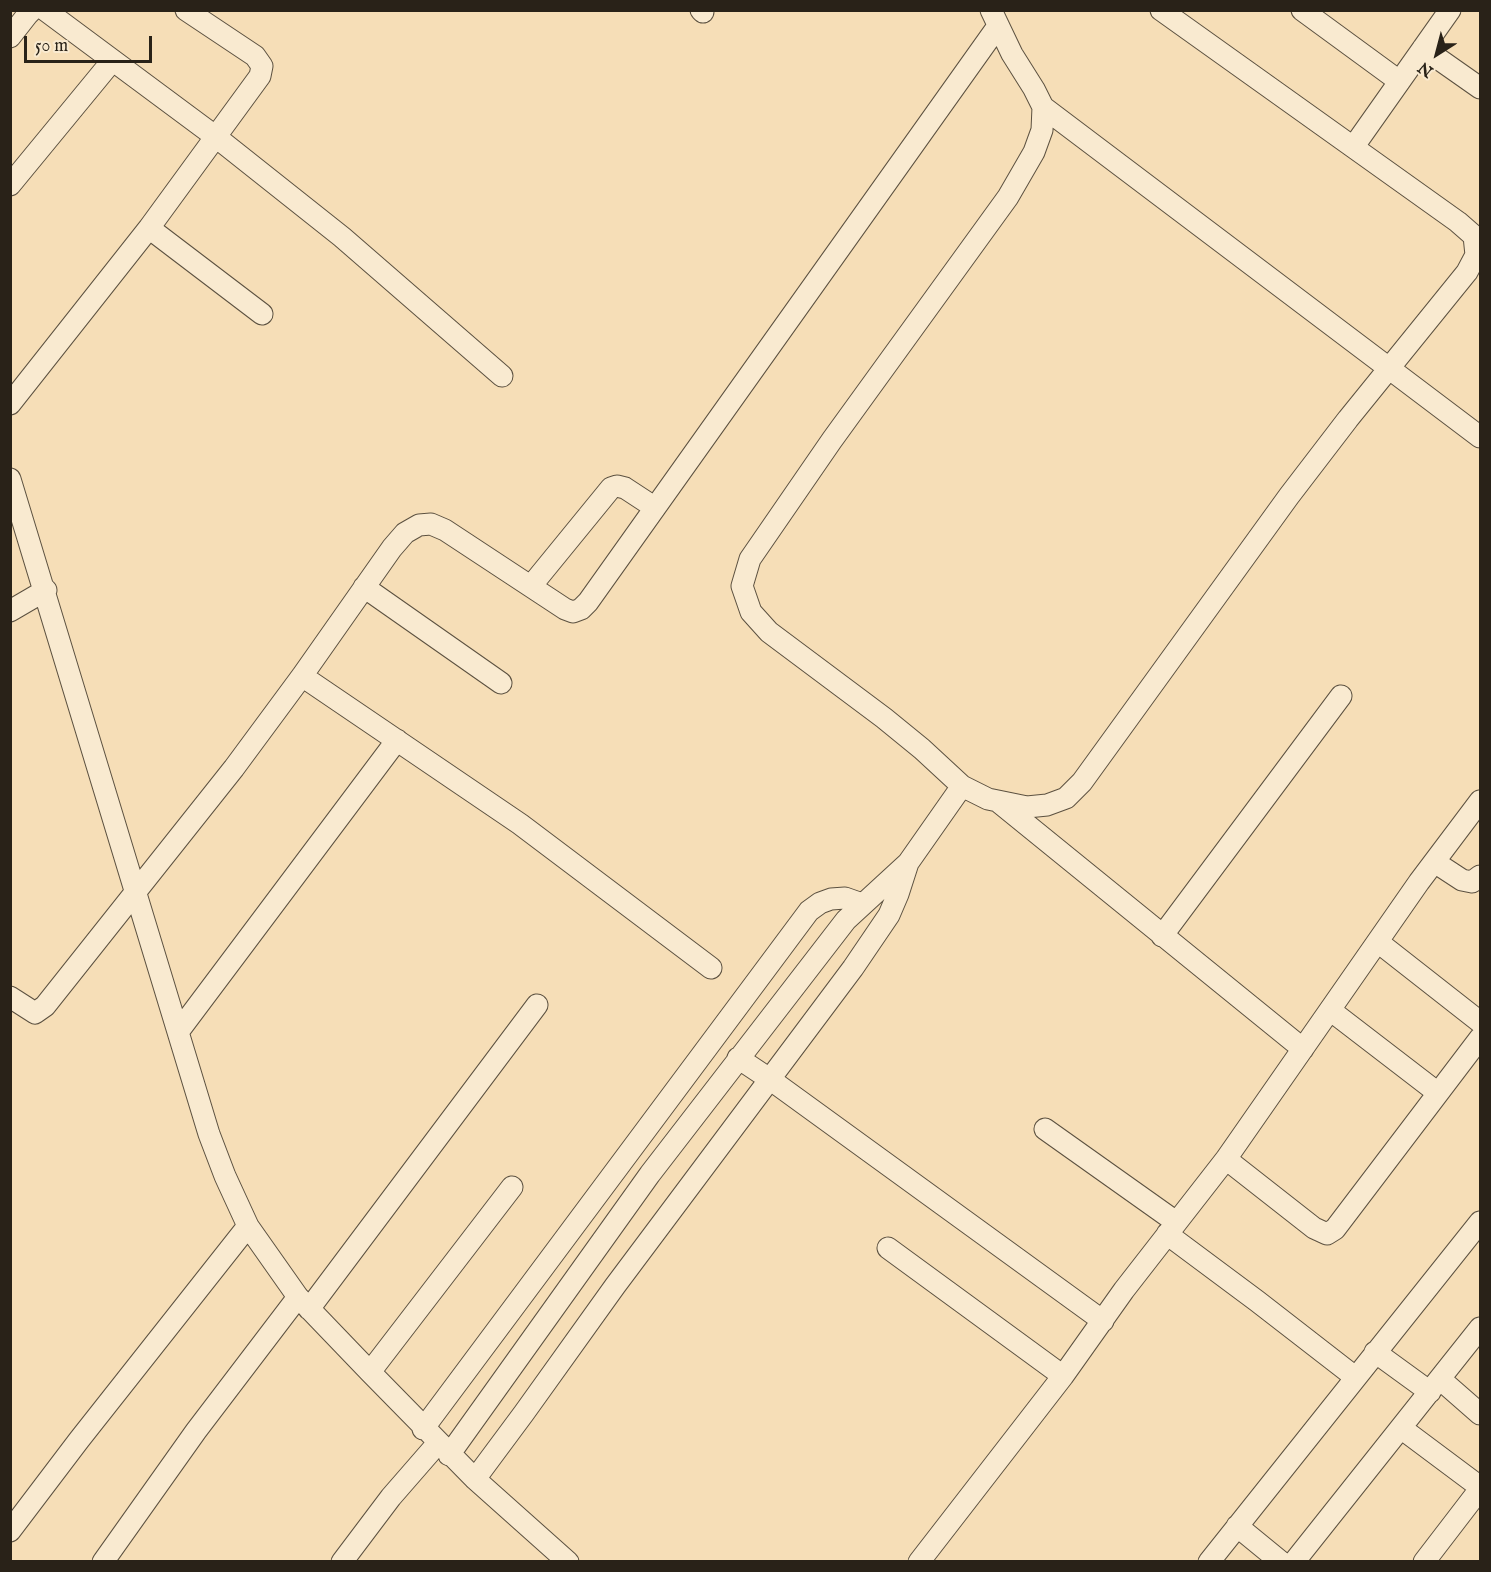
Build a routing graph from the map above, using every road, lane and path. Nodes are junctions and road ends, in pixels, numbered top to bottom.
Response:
1 (32, 10) edge
2 (45, 10) edge
3 (186, 10) edge
4 (1161, 10) edge
5 (1302, 10) edge
6 (1450, 10) edge
7 (994, 18) edge
8 (13, 30) edge
9 (1423, 48) junction
10 (112, 61) junction
11 (1399, 81) junction
12 (1480, 88) edge
13 (1043, 107) junction
14 (216, 137) junction
15 (1354, 146) junction
16 (10, 185) edge
17 (149, 228) junction
18 (1478, 255) edge
19 (262, 314) dead end
20 (1389, 369) junction
21 (502, 376) dead end
22 (10, 404) edge
23 (1480, 437) edge
24 (10, 479) edge
25 (654, 507) junction
26 (531, 586) junction
27 (364, 587) junction
28 (46, 591) junction
29 (10, 611) edge
30 (302, 676) junction
31 (501, 683) dead end
32 (1341, 696) dead end
33 (397, 740) junction
34 (962, 786) junction
35 (1480, 801) edge
36 (1000, 803) junction
37 (908, 863) junction
38 (1436, 863) junction
39 (1480, 876) edge
40 (135, 895) junction
41 (862, 904) junction
42 (1162, 936) junction
43 (1378, 942) junction
44 (711, 968) dead end
45 (10, 997) edge
46 (537, 1005) dead end
47 (1330, 1010) junction
48 (1480, 1022) edge
49 (178, 1032) junction
50 (1480, 1038) edge
51 (1303, 1049) junction
52 (738, 1058) junction
53 (771, 1080) junction
54 (1438, 1093) junction
55 (1045, 1129) dead end
56 (1226, 1159) junction
57 (512, 1187) dead end
58 (1480, 1225) edge
59 (248, 1226) junction
60 (1171, 1228) junction
61 (888, 1248) dead end
62 (304, 1303) junction
63 (1103, 1321) junction
64 (1480, 1328) edge
65 (486, 1345) junction
66 (1376, 1352) junction
67 (514, 1365) junction
68 (370, 1372) junction
69 (1063, 1376) junction
70 (1355, 1377) junction
71 (1435, 1386) junction
72 (1480, 1414) edge
73 (1401, 1428) junction
74 (437, 1442) junction
75 (475, 1479) junction
76 (1480, 1488) edge
77 (1237, 1526) junction
78 (10, 1531) edge
79 (109, 1559) edge
80 (1431, 1559) edge
81 (342, 1562) edge
82 (568, 1562) edge
83 (919, 1562) edge
84 (1209, 1562) edge
85 (1281, 1562) edge
86 (1294, 1562) edge

1 - 8 street
2 - 10 street
3 - 14 street
4 - 15 street
5 - 11 street
6 - 9 street
7 - 13 street
7 - 25 street
9 - 11 street
9 - 12 street
10 - 14 street
10 - 16 street
11 - 15 street
13 - 20 street
13 - 34 street
14 - 17 street
14 - 21 street
15 - 18 street
17 - 19 street
17 - 22 street
18 - 20 street
20 - 23 street
20 - 36 street
24 - 28 street
25 - 26 street
25 - 26 street
26 - 27 street
27 - 30 street
27 - 31 street
28 - 29 street
28 - 40 street
30 - 33 street
30 - 40 street
32 - 42 street
33 - 44 street
33 - 49 street
34 - 36 street
34 - 37 street
35 - 38 street
36 - 42 street
37 - 41 street
37 - 53 street
38 - 39 street
38 - 43 street
40 - 45 street
40 - 49 street
41 - 52 street
41 - 65 street
42 - 51 street
43 - 47 street
43 - 48 street
46 - 62 street
47 - 51 street
47 - 54 street
49 - 59 street
50 - 54 street
51 - 56 street
52 - 53 street
52 - 67 street
53 - 63 street
53 - 75 street
54 - 56 street
55 - 60 street
56 - 60 street
57 - 68 street
58 - 66 street
59 - 62 street
59 - 78 street
60 - 63 street
60 - 70 street
61 - 69 street
62 - 68 street
62 - 79 street
63 - 69 street
64 - 71 street
65 - 67 street
65 - 74 street
66 - 70 street
66 - 71 street
67 - 74 street
68 - 74 street
69 - 83 street
70 - 77 street
71 - 72 street
71 - 73 street
73 - 76 street
73 - 86 street
74 - 75 street
74 - 81 street
75 - 82 street
76 - 80 street
77 - 84 street
77 - 85 street

